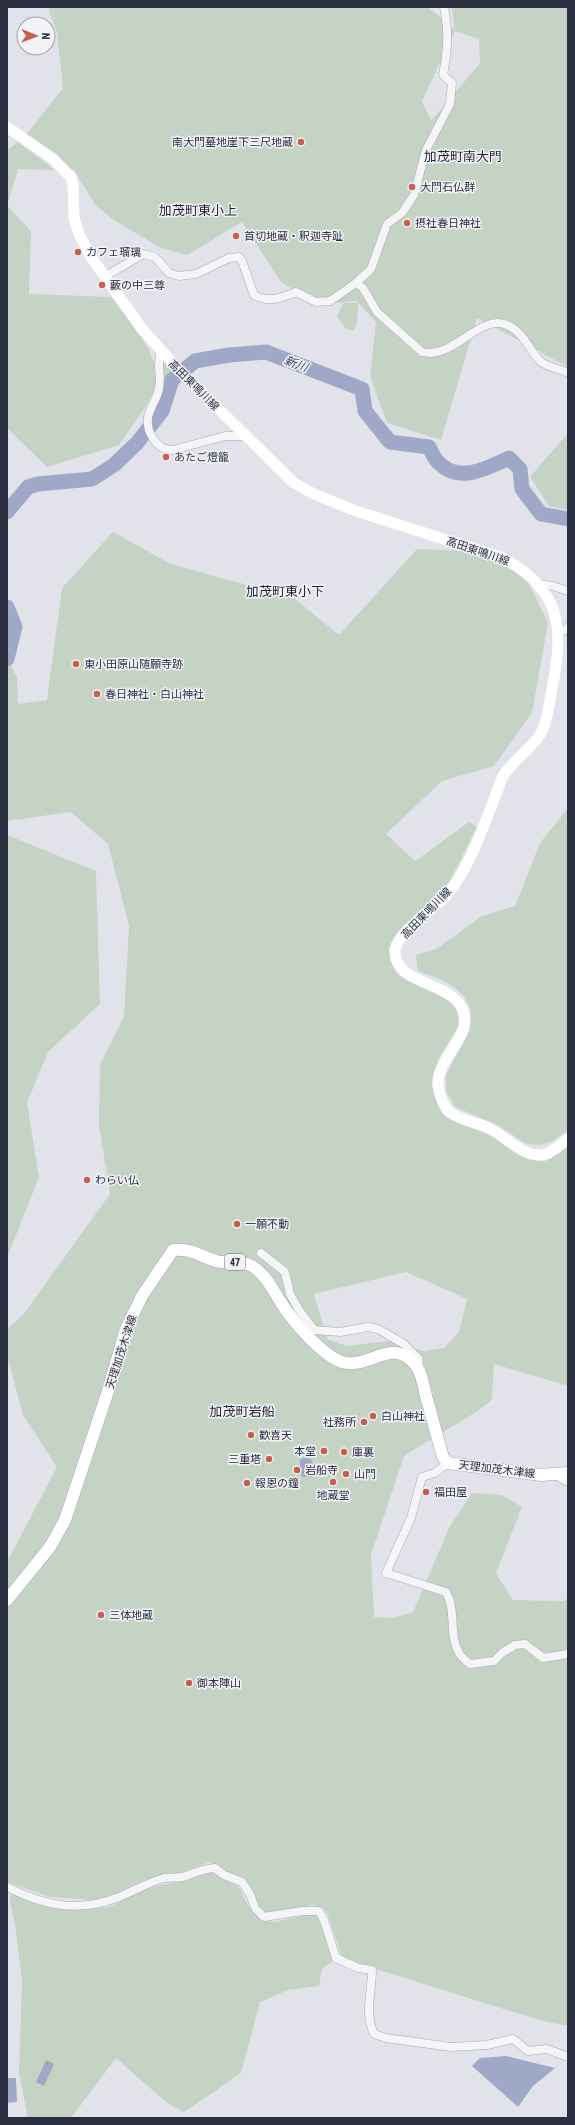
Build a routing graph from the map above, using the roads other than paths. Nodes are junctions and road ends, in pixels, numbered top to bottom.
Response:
1 (444, 7) edge
2 (7, 127) edge
3 (104, 277) junction
4 (356, 283) junction
5 (162, 352) junction
6 (568, 374) edge
7 (245, 436) junction
8 (538, 584) junction
9 (568, 592) edge
10 (568, 626) edge
11 (558, 633) junction
12 (568, 1139) edge
13 (261, 1253) dead end
14 (418, 1368) junction
15 (448, 1463) junction
16 (562, 1474) edge
17 (568, 1482) edge
18 (7, 1600) edge
19 (568, 1654) edge
20 (7, 1887) edge
21 (568, 2057) edge

1 - 4 street
2 - 3 main road, 高田東鳴川線
3 - 4 street
3 - 5 main road, 高田東鳴川線
4 - 6 street
5 - 7 main road, 高田東鳴川線
5 - 7 street
7 - 8 main road, 高田東鳴川線
8 - 9 street
8 - 11 main road, 高田東鳴川線
10 - 11 street
11 - 12 main road, 高田東鳴川線
13 - 14 street
14 - 15 main road, 天理加茂木津線
14 - 18 main road, 天理加茂木津線 / 47
15 - 16 main road, 天理加茂木津線
15 - 19 street
16 - 17 street
20 - 21 street

